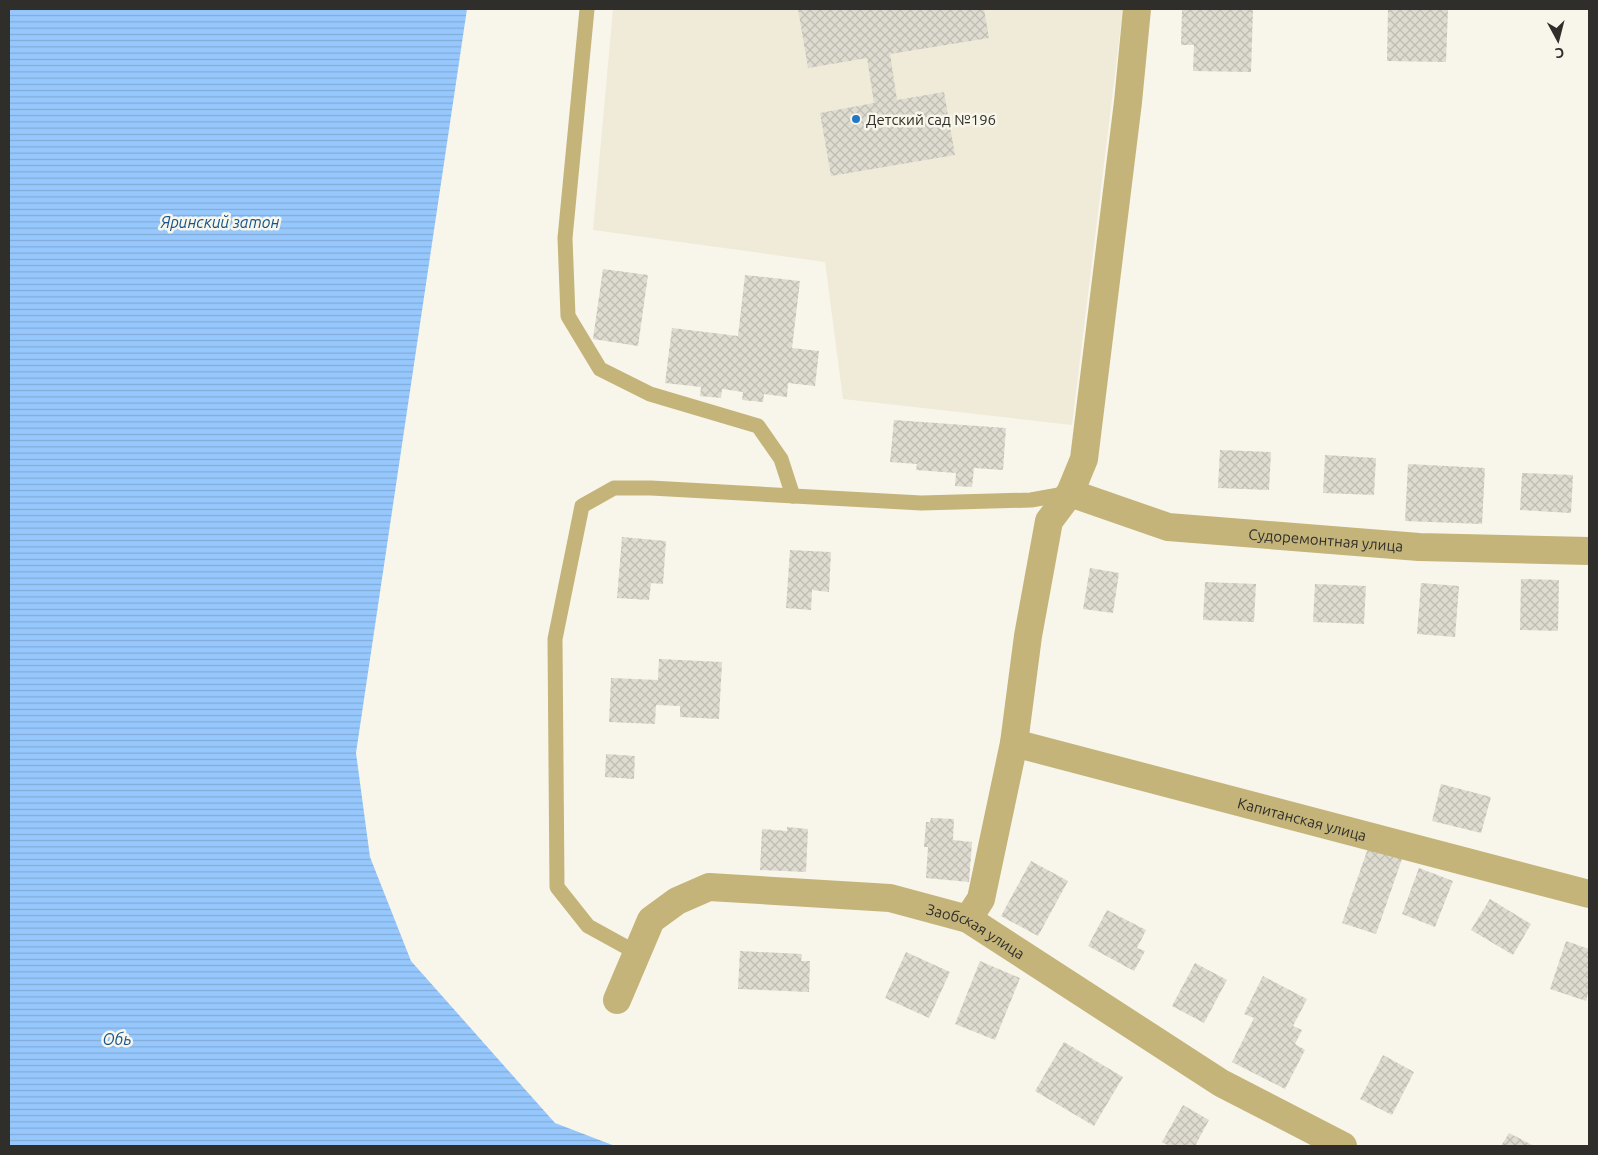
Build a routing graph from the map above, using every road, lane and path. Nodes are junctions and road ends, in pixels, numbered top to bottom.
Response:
1 (587, 9) edge
2 (1137, 9) edge
3 (1070, 493) junction
4 (793, 496) junction
5 (1589, 551) edge
6 (1014, 743) junction
7 (1589, 894) edge
8 (968, 919) junction
9 (637, 953) junction
10 (617, 1000) dead end
11 (1343, 1146) edge

1 - 4 lane
2 - 3 street
3 - 4 lane
3 - 5 street, Судоремонтная улица
3 - 6 street
4 - 9 lane
6 - 7 street, Капитанская улица
6 - 8 street
8 - 9 street, Заобская улица
8 - 11 street, Заобская улица
9 - 10 street, Заобская улица

